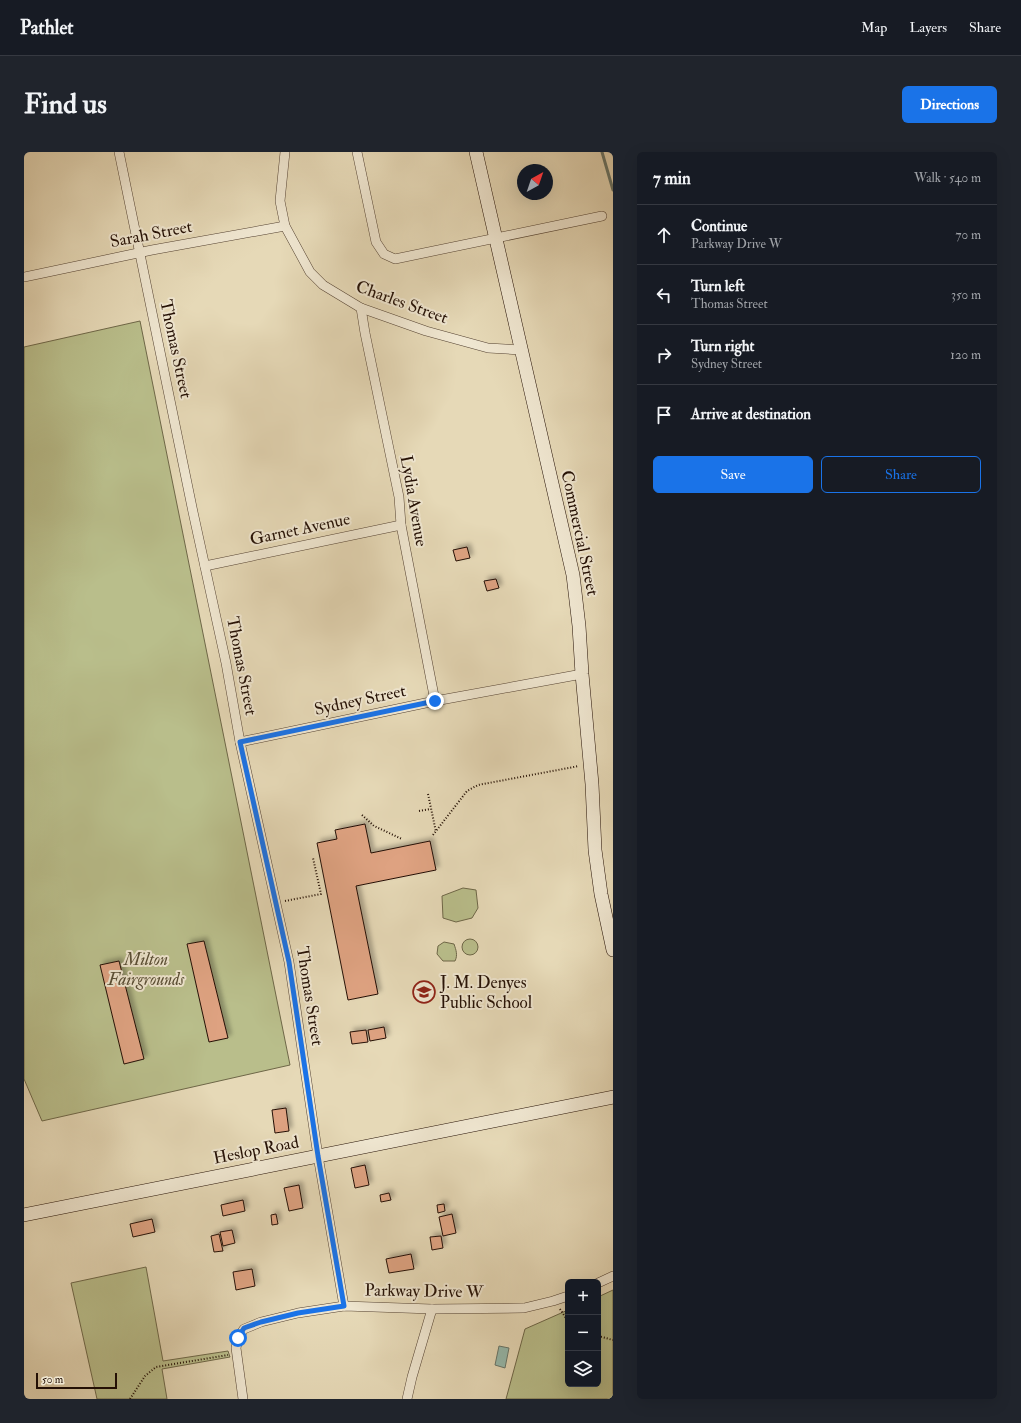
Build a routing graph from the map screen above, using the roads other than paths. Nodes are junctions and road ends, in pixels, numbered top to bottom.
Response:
1 (119, 152) edge
2 (285, 152) edge
3 (357, 152) edge
4 (476, 152) edge
5 (602, 216) dead end
6 (285, 226) junction
7 (495, 237) junction
8 (140, 253) junction
9 (24, 277) edge
10 (361, 308) junction
11 (521, 350) junction
12 (401, 525) junction
13 (205, 566) junction
14 (582, 674) junction
15 (435, 701) junction
16 (240, 742) junction
17 (613, 950) edge
18 (613, 1097) edge
19 (318, 1156) junction
20 (24, 1215) edge
21 (613, 1276) edge
22 (601, 1282) edge
23 (565, 1297) edge
24 (344, 1306) junction
25 (432, 1309) junction
26 (242, 1399) edge
27 (407, 1399) edge

1 - 8 street, Thomas Street
2 - 6 street, Charles Street
3 - 7 street
4 - 7 street, Commercial Street
5 - 7 street
6 - 8 street, Sarah Street
6 - 10 street, Charles Street
7 - 11 street, Commercial Street
8 - 9 street, Sarah Street
8 - 13 street, Thomas Street
10 - 11 street, Charles Street
10 - 12 street, Lydia Avenue
11 - 14 street, Commercial Street
12 - 13 street, Garnet Avenue
12 - 15 street, Lydia Avenue
13 - 16 street, Thomas Street
14 - 15 street, Sydney Street
14 - 17 street, Commercial Street
15 - 16 street, Sydney Street
16 - 19 street, Thomas Street
18 - 19 street, Heslop Road
19 - 20 street, Heslop Road
19 - 24 street, Thomas Street
21 - 22 street
23 - 25 street, Parkway Drive W
24 - 25 street, Parkway Drive W
24 - 26 street, Parkway Drive W
25 - 27 street

